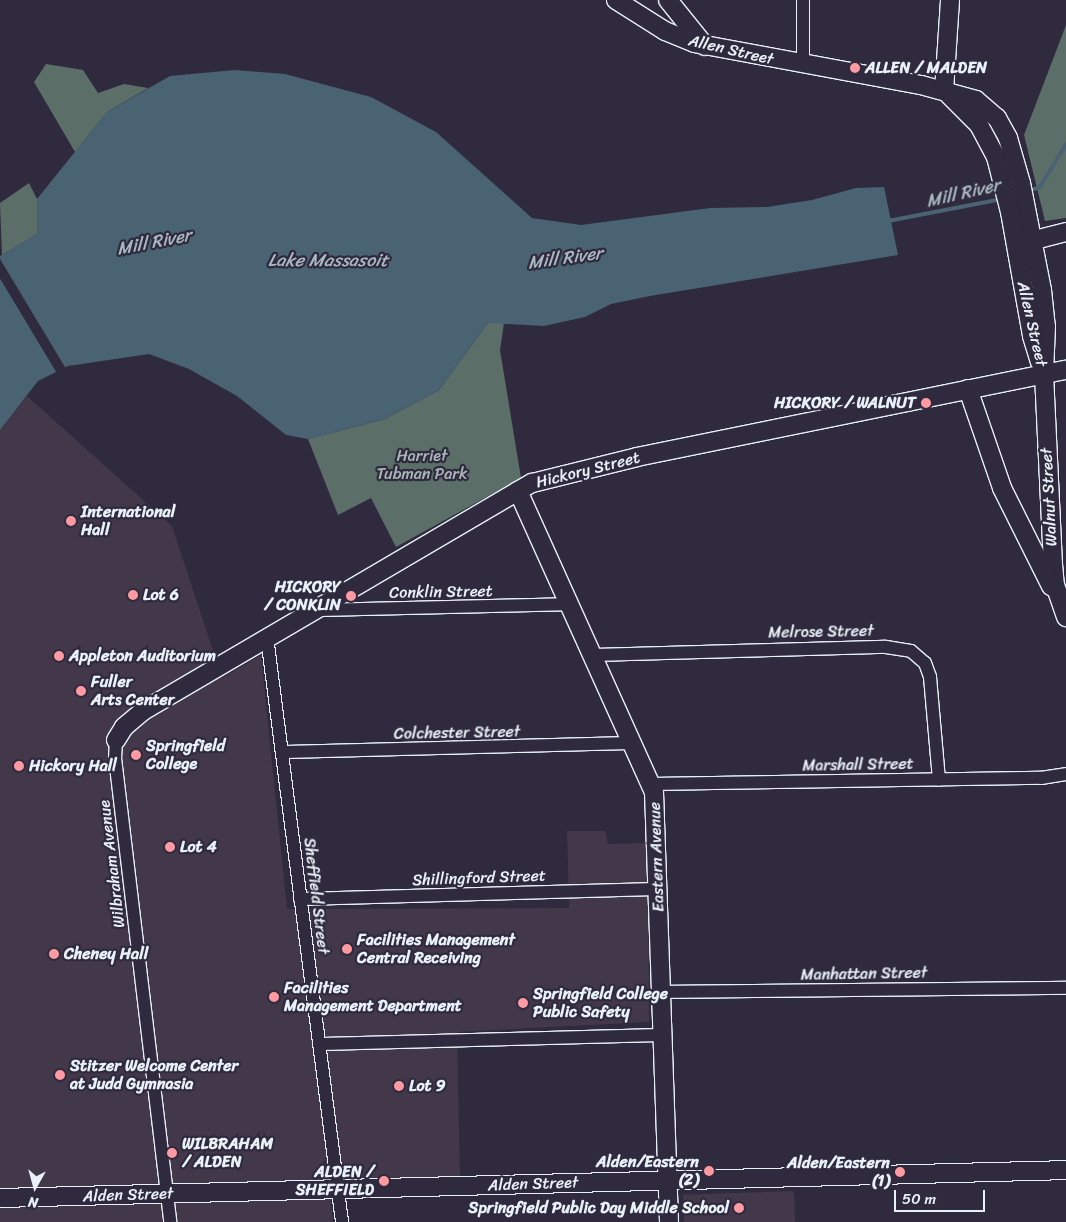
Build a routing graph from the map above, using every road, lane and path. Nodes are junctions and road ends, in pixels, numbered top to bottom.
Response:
1 (616, 0) edge
2 (668, 0) edge
3 (803, 0) edge
4 (950, 0) edge
5 (705, 46) junction
6 (803, 65) junction
7 (944, 92) junction
8 (1013, 184) junction
9 (1066, 232) edge
10 (1033, 241) junction
11 (1015, 244) junction
12 (1066, 370) edge
13 (1044, 374) junction
14 (968, 389) junction
15 (518, 491) junction
16 (570, 604) junction
17 (312, 610) junction
18 (1064, 611) edge
19 (268, 637) junction
20 (594, 655) junction
21 (116, 740) joint
22 (633, 743) junction
23 (282, 752) junction
24 (1066, 774) edge
25 (939, 780) junction
26 (651, 784) junction
27 (658, 889) junction
28 (300, 899) junction
29 (1066, 988) edge
30 (662, 992) junction
31 (663, 1035) junction
32 (319, 1044) junction
33 (1066, 1170) edge
34 (667, 1181) junction
35 (338, 1190) junction
36 (166, 1194) junction
37 (0, 1198) edge
38 (170, 1222) edge
39 (342, 1222) edge
40 (669, 1222) edge

1 - 5 main road, Allen Street
2 - 5 main road
3 - 6 street
4 - 7 main road
5 - 6 main road, Allen Street
6 - 7 main road, Allen Street
7 - 8 main road, Allen Street
8 - 10 main road, Allen Street
8 - 11 main road, Allen Street
9 - 10 main road
10 - 11 main road
10 - 13 main road, Allen Street
11 - 13 main road, Allen Street
12 - 13 main road, Hickory Street
13 - 14 main road, Hickory Street
13 - 18 main road, Walnut Street
14 - 15 main road, Hickory Street
14 - 18 main road
15 - 16 main road, Eastern Avenue
15 - 17 main road, Hickory Street
16 - 17 street, Conklin Street
16 - 20 main road, Eastern Avenue
17 - 19 main road, Hickory Street
19 - 21 main road, Hickory Street
19 - 23 street, Sheffield Street
20 - 22 main road, Eastern Avenue
20 - 25 street, Melrose Street
21 - 36 street, Wilbraham Avenue
22 - 23 street, Colchester Street
22 - 26 main road, Eastern Avenue
23 - 28 street, Sheffield Street
24 - 25 street, Marshall Street
25 - 26 street, Marshall Street
26 - 27 main road, Eastern Avenue
27 - 28 street, Shillingford Street
27 - 30 main road, Eastern Avenue
28 - 32 street, Sheffield Street
29 - 30 street, Manhattan Street
30 - 31 main road, Eastern Avenue
31 - 32 street
31 - 34 main road, Eastern Avenue
32 - 35 street, Sheffield Street
33 - 34 main road, Alden Street
34 - 35 main road, Alden Street
34 - 40 main road, Eastern Avenue
35 - 36 main road, Alden Street
35 - 39 street, Sheffield Street
36 - 37 main road, Alden Street
36 - 38 street, Wilbraham Avenue

